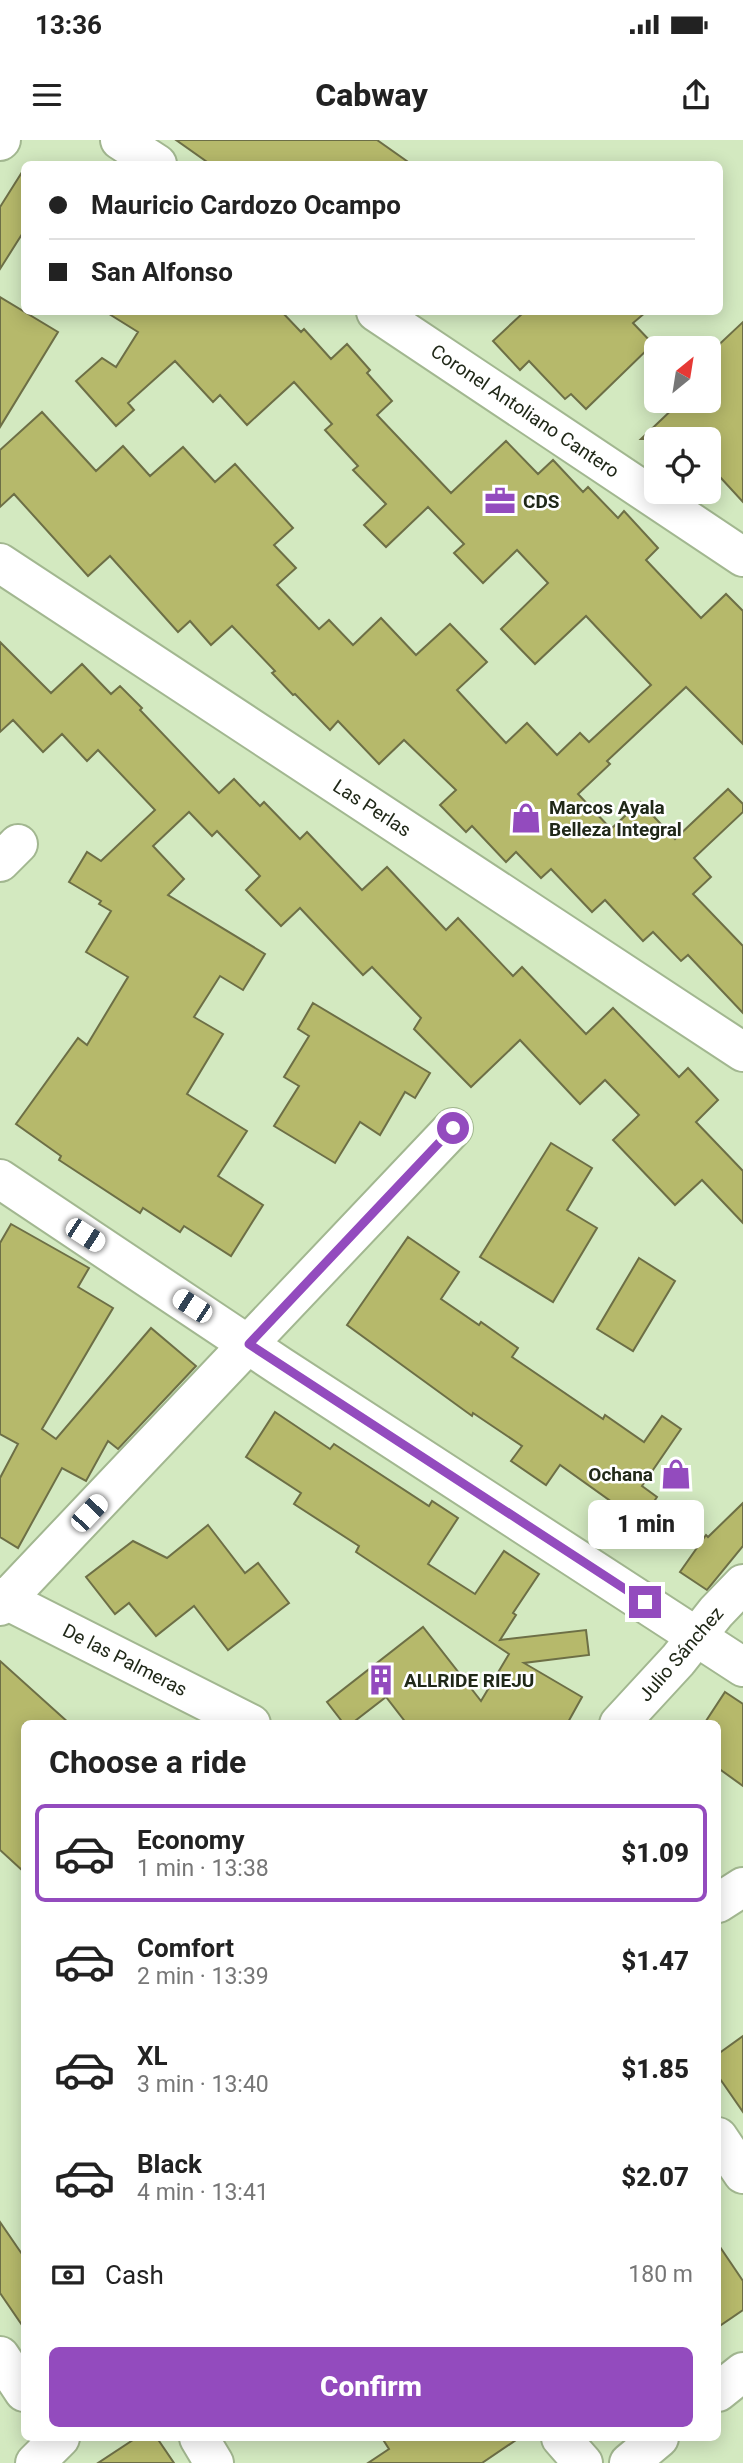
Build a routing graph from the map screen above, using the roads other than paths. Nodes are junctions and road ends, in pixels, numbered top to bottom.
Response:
1 (120, 140) edge
2 (152, 161) edge
3 (380, 315) edge
4 (743, 557) edge
5 (0, 563) edge
6 (743, 1052) edge
7 (453, 1128) dead end
8 (0, 1179) edge
9 (249, 1344) junction
10 (743, 1584) edge
11 (2, 1601) edge
12 (696, 1636) junction
13 (743, 1667) edge
14 (243, 1720) edge
15 (623, 1720) edge
16 (743, 1887) edge
17 (721, 1901) edge
18 (721, 2141) edge
19 (743, 2174) edge
20 (0, 2356) edge
21 (743, 2372) edge
22 (21, 2388) edge
23 (721, 2390) edge
24 (201, 2441) edge
25 (564, 2441) edge
26 (655, 2441) edge
27 (214, 2463) edge
28 (583, 2463) edge
29 (629, 2463) edge

1 - 2 street
3 - 4 street, Coronel Antoliano Cantero
5 - 6 street, Las Perlas
7 - 9 street
8 - 9 street
9 - 11 street
9 - 12 street
10 - 12 street, Julio Sánchez
11 - 14 street, De las Palmeras
12 - 13 street
12 - 15 street, Julio Sánchez
16 - 17 street
18 - 19 street
20 - 22 street
21 - 23 street
24 - 27 street
25 - 28 street
26 - 29 street

